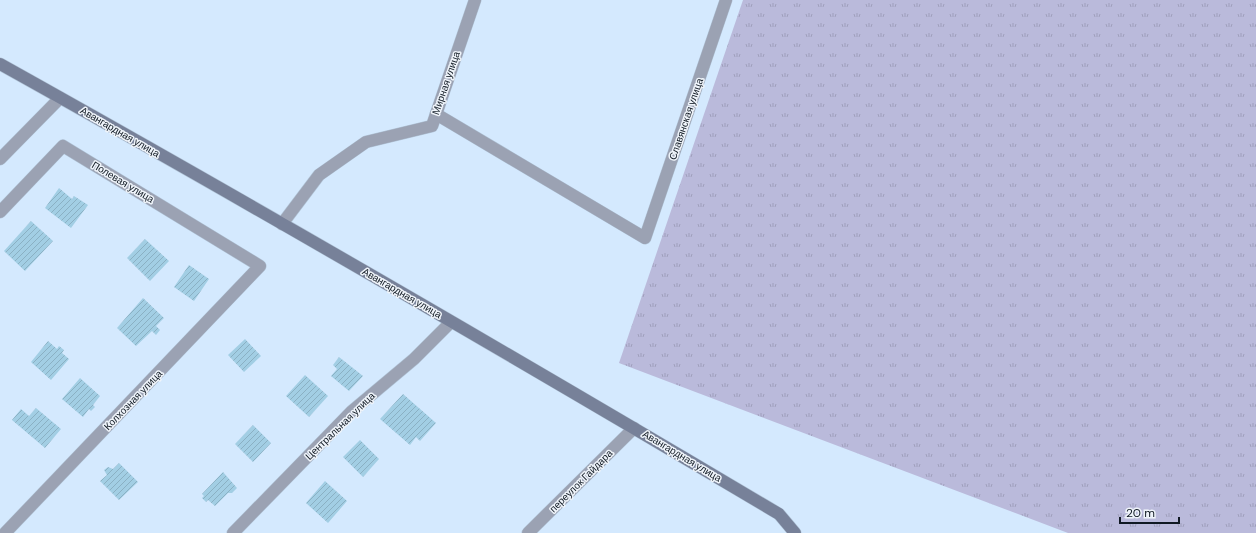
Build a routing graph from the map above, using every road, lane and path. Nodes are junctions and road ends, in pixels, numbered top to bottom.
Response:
1 (475, 0) edge
2 (726, 0) edge
3 (0, 64) edge
4 (60, 98) junction
5 (436, 114) junction
6 (0, 159) edge
7 (0, 212) edge
8 (282, 224) junction
9 (260, 266) joint
10 (451, 322) junction
11 (634, 428) junction
12 (5, 533) edge
13 (233, 533) edge
14 (528, 533) edge
15 (795, 533) edge

1 - 5 street, Мирная улица
2 - 5 street, Славянская улица
3 - 4 main road, Авангардная улица
4 - 6 street
4 - 8 main road, Авангардная улица
5 - 8 street, Мирная улица
7 - 9 street, Полевая улица
8 - 10 main road, Авангардная улица
9 - 12 street, Колхозная улица
10 - 11 main road, Авангардная улица
10 - 13 street, Центральная улица
11 - 14 street, переулок Гайдара
11 - 15 main road, Авангардная улица

